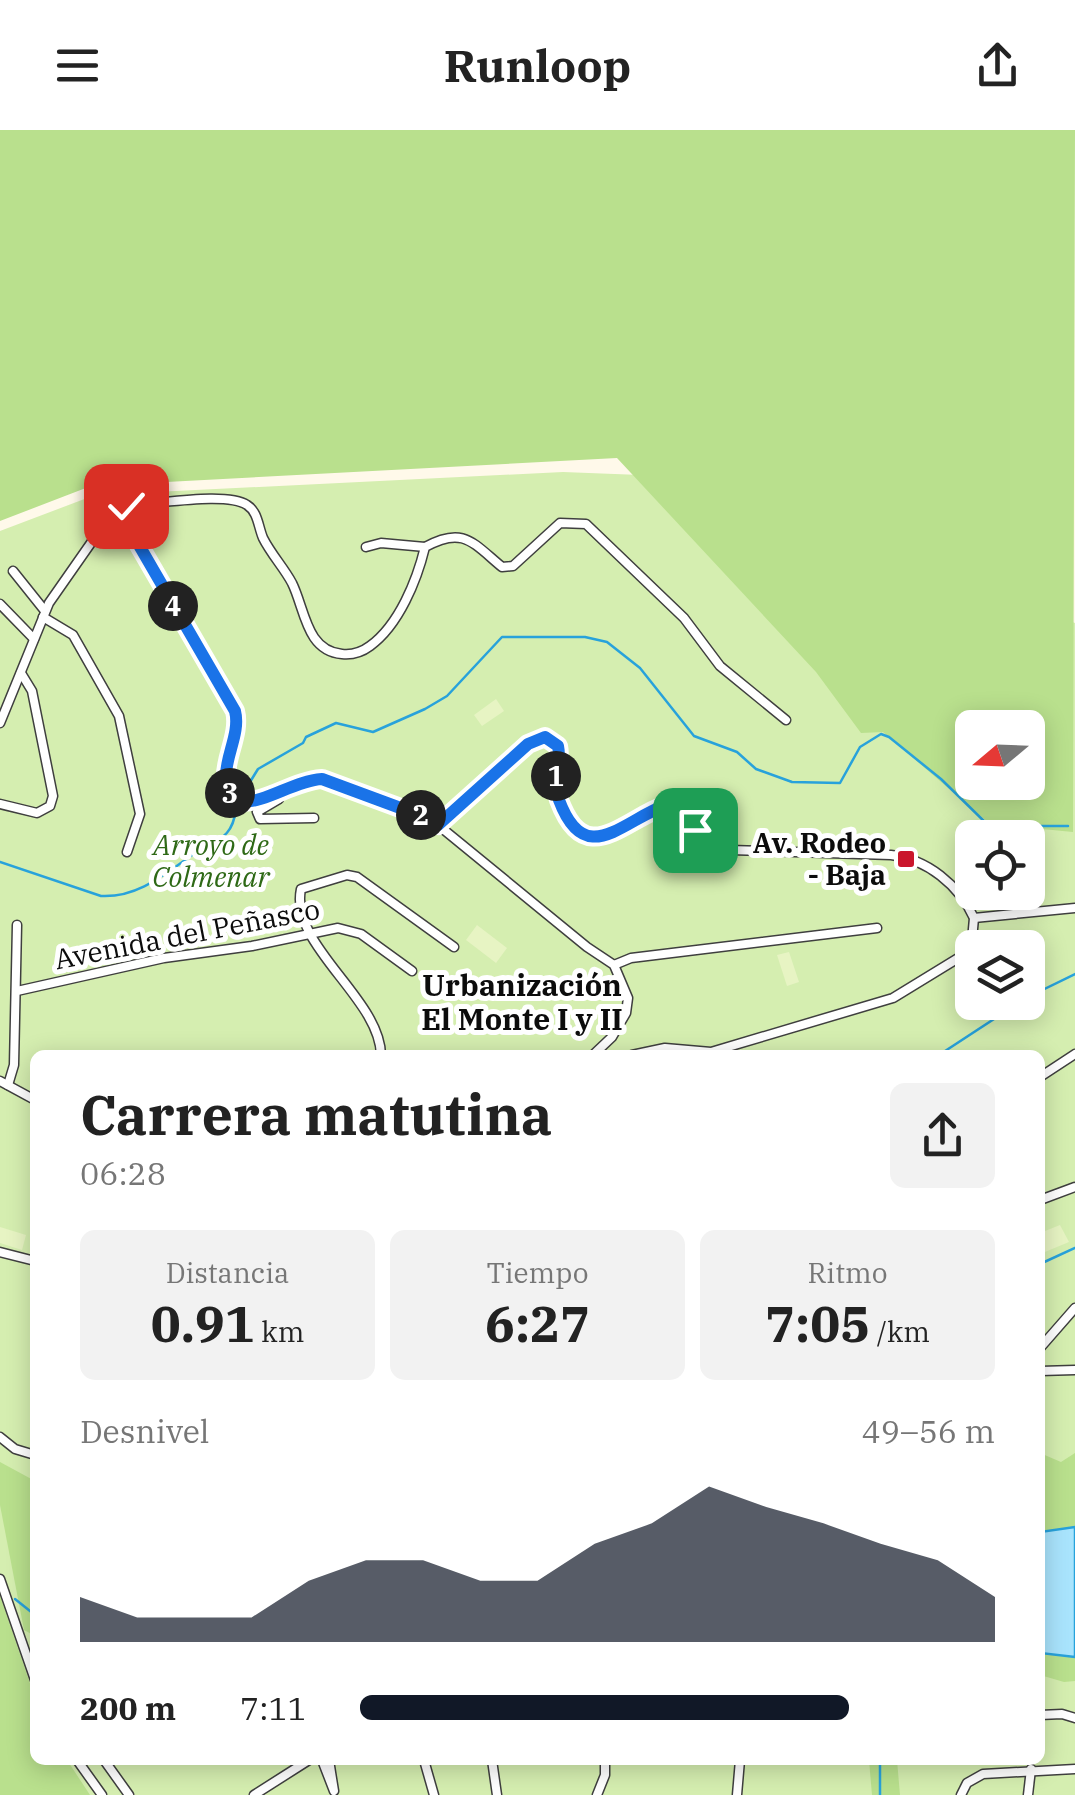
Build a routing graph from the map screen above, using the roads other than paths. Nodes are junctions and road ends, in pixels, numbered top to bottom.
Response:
1 (123, 516) junction
2 (424, 546) junction
3 (366, 547) dead end
4 (12, 572) dead end
5 (0, 604) edge
6 (44, 614) junction
7 (34, 639) junction
8 (21, 673) junction
9 (786, 720) dead end
10 (0, 723) edge
11 (280, 790) junction
12 (0, 804) edge
13 (314, 818) dead end
14 (438, 825) junction
15 (127, 852) dead end
16 (1075, 908) edge
17 (974, 918) junction
18 (16, 926) dead end
19 (877, 928) dead end
20 (312, 932) junction
21 (454, 946) dead end
22 (614, 965) junction
23 (412, 972) dead end
24 (17, 991) junction
25 (381, 1050) edge
26 (599, 1050) edge
27 (656, 1050) edge
28 (688, 1050) edge
29 (718, 1050) edge
30 (1075, 1054) edge
31 (1045, 1074) edge
32 (4, 1083) edge
33 (30, 1097) edge
34 (1075, 1187) edge
35 (1045, 1198) edge
36 (0, 1252) edge
37 (30, 1260) edge
38 (1075, 1308) edge
39 (1045, 1342) edge
40 (1075, 1370) edge
41 (1045, 1371) edge
42 (0, 1437) edge
43 (30, 1453) edge
44 (0, 1578) edge
45 (30, 1665) edge
46 (1045, 1716) edge
47 (1075, 1718) edge
48 (81, 1765) edge
49 (89, 1765) edge
50 (108, 1765) edge
51 (301, 1765) edge
52 (327, 1765) edge
53 (425, 1765) edge
54 (493, 1765) edge
55 (605, 1765) edge
56 (740, 1765) edge
57 (1031, 1769) junction
58 (1075, 1769) edge
59 (90, 1778) junction
60 (335, 1793) edge
61 (102, 1795) edge
62 (130, 1795) edge
63 (254, 1795) edge
64 (434, 1795) edge
65 (498, 1795) edge
66 (596, 1795) edge
67 (737, 1795) edge
68 (962, 1795) edge
69 (1028, 1795) edge

1 - 2 street
1 - 6 street
1 - 11 street
2 - 3 street
2 - 9 street
4 - 6 street
5 - 7 street
6 - 7 street
6 - 15 street
7 - 8 street
8 - 10 street
8 - 12 street
11 - 13 street
11 - 14 street
14 - 17 street
14 - 22 street
16 - 17 street
17 - 29 street
18 - 24 street
19 - 22 street
20 - 21 street
20 - 23 street, Avenida del Peñasco
20 - 24 street, Avenida del Peñasco
20 - 25 street
22 - 26 street
24 - 32 street
27 - 28 street
30 - 31 street
32 - 33 street
34 - 35 street
36 - 37 street
38 - 39 street
40 - 41 street
42 - 43 street
44 - 45 street
46 - 47 street
48 - 59 street
49 - 59 street
50 - 62 street
51 - 63 street
52 - 60 street
53 - 64 street
54 - 65 street
55 - 66 street
56 - 67 street
57 - 58 street
57 - 68 street
57 - 69 street
59 - 61 street

